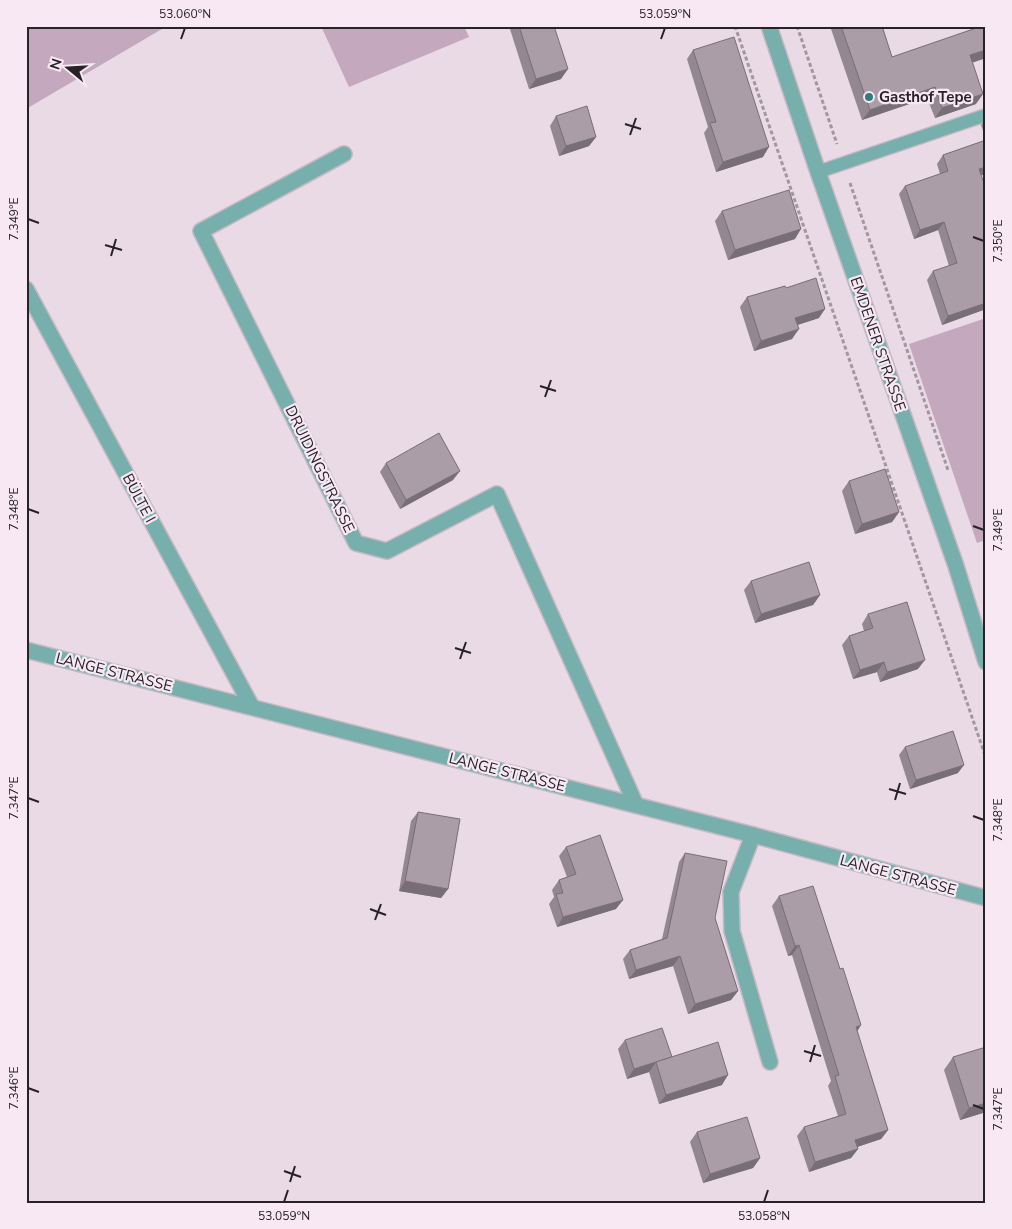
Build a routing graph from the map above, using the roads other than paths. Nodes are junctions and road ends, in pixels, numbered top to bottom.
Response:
1 (769, 26) edge
2 (986, 115) edge
3 (344, 154) dead end
4 (818, 172) junction
5 (26, 289) edge
6 (26, 650) edge
7 (986, 662) edge
8 (252, 707) junction
9 (636, 805) junction
10 (753, 835) junction
11 (986, 898) edge
12 (770, 1062) dead end

1 - 4 street, EMDENER STRASSE
2 - 4 lane
3 - 9 street, DRUIDINGSTRASSE
4 - 7 street, EMDENER STRASSE
5 - 8 street, BÜLTE I
6 - 8 street, LANGE STRASSE
8 - 9 street, LANGE STRASSE
9 - 10 street, LANGE STRASSE
10 - 11 street, LANGE STRASSE
10 - 12 street

